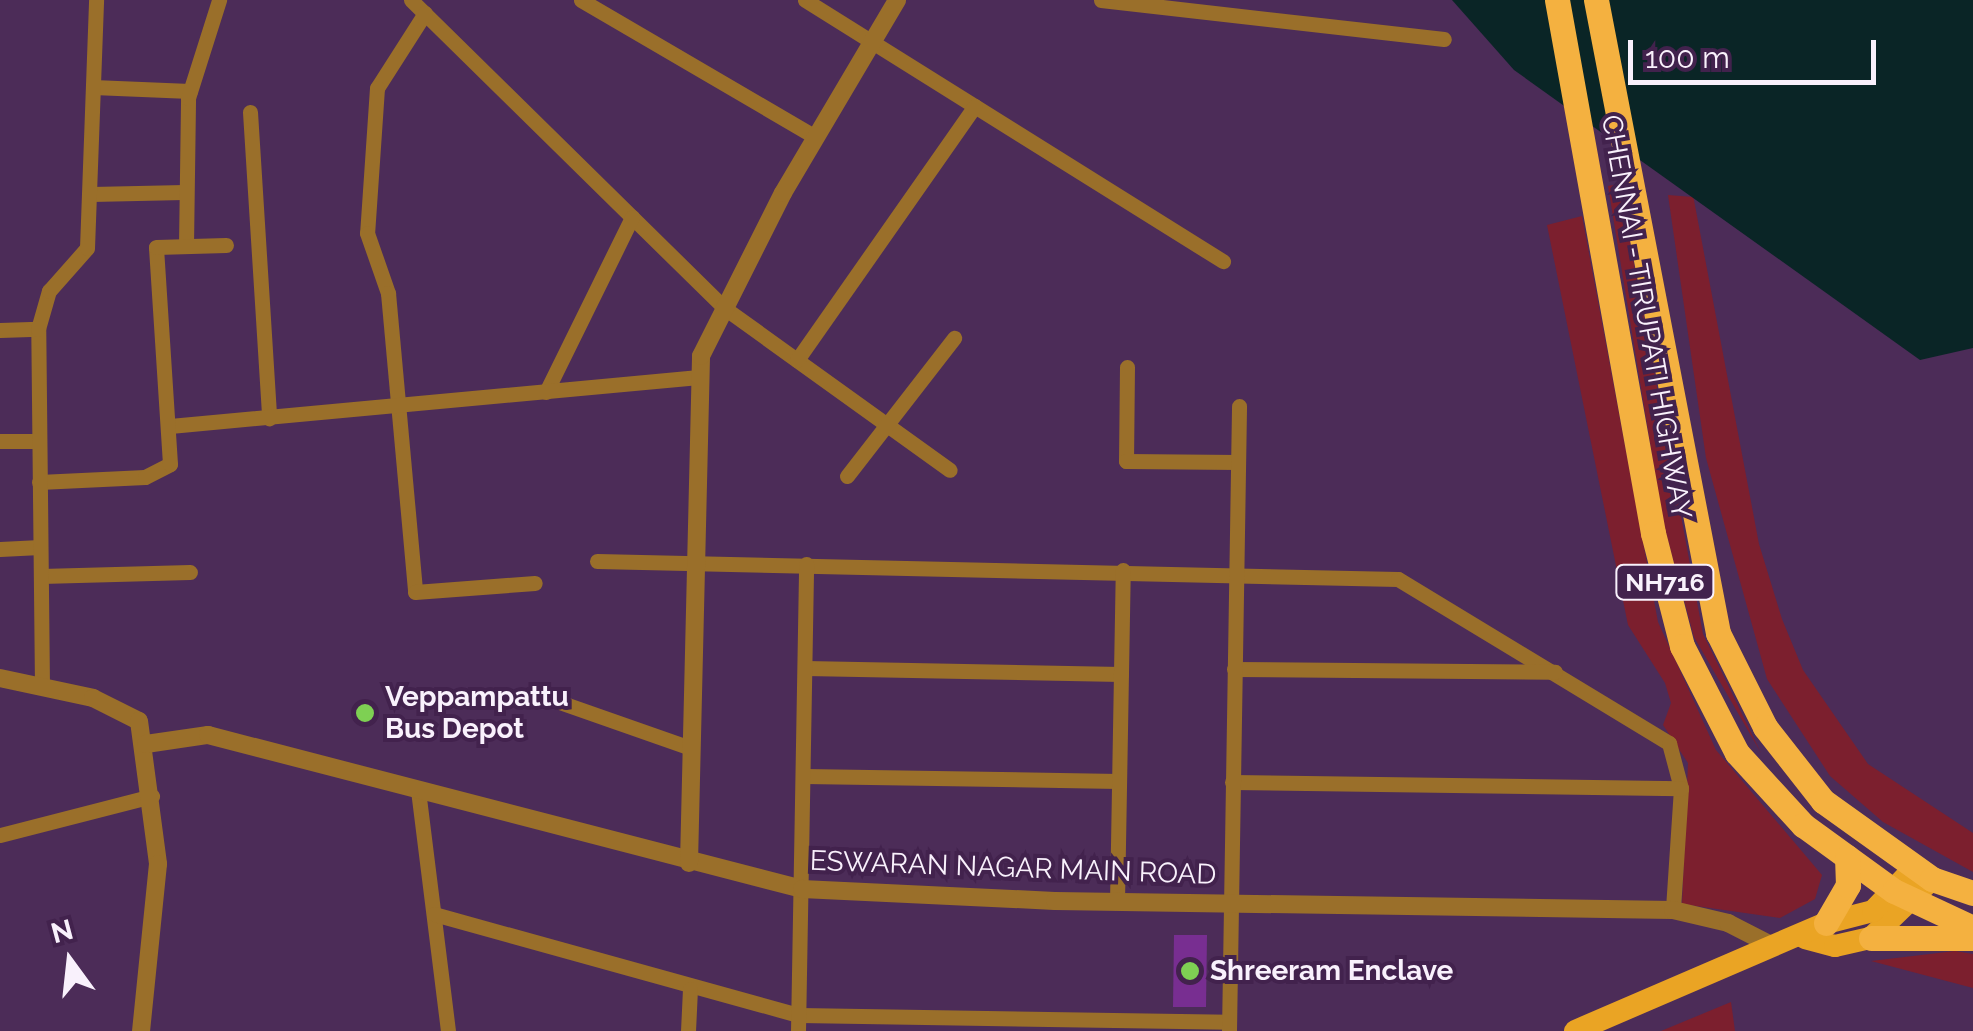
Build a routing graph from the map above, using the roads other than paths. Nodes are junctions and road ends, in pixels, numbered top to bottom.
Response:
1 (96, 0) edge
2 (218, 0) edge
3 (411, 0) edge
4 (581, 0) edge
5 (805, 0) edge
6 (898, 0) edge
7 (1101, 0) edge
8 (1557, 0) edge
9 (1596, 0) edge
10 (425, 13) junction
11 (1444, 39) dead end
12 (873, 43) junction
13 (93, 87) junction
14 (190, 91) junction
15 (974, 106) junction
16 (250, 112) dead end
17 (815, 137) junction
18 (184, 192) junction
19 (92, 194) junction
20 (632, 217) junction
21 (226, 245) dead end
22 (186, 246) junction
23 (1223, 262) dead end
24 (723, 307) junction
25 (38, 329) junction
26 (0, 330) edge
27 (954, 338) dead end
28 (798, 360) junction
29 (1128, 367) dead end
30 (699, 377) junction
31 (546, 392) junction
32 (401, 406) junction
33 (1239, 406) dead end
34 (269, 418) junction
35 (887, 425) junction
36 (170, 426) junction
37 (0, 441) edge
38 (39, 441) junction
39 (1238, 462) junction
40 (950, 470) dead end
41 (846, 476) dead end
42 (39, 482) junction
43 (40, 548) junction
44 (0, 549) edge
45 (597, 561) dead end
46 (694, 562) junction
47 (806, 564) junction
48 (1123, 570) junction
49 (190, 572) dead end
50 (1236, 572) junction
51 (40, 576) junction
52 (535, 583) dead end
53 (805, 668) junction
54 (1234, 669) junction
55 (1556, 672) junction
56 (1121, 674) junction
57 (0, 678) edge
58 (42, 686) junction
59 (545, 698) dead end
60 (146, 744) junction
61 (691, 748) junction
62 (804, 776) junction
63 (1119, 781) junction
64 (1232, 782) junction
65 (1681, 788) junction
66 (418, 790) junction
67 (152, 796) junction
68 (0, 835) edge
69 (1847, 857) junction
70 (689, 863) junction
71 (1923, 874) junction
72 (802, 890) junction
73 (1973, 893) edge
74 (1904, 896) junction
75 (1117, 902) junction
76 (1229, 903) junction
77 (1673, 910) junction
78 (434, 914) junction
79 (1826, 923) junction
80 (1973, 928) edge
81 (1804, 938) junction
82 (1870, 938) junction
83 (1973, 938) edge
84 (1773, 946) junction
85 (690, 989) junction
86 (798, 1023) edge
87 (906, 1025) edge
88 (1229, 1026) edge
89 (141, 1031) edge
90 (448, 1031) edge
91 (688, 1031) edge
92 (1575, 1031) edge

1 - 13 street
2 - 14 street
3 - 10 street
4 - 17 street
5 - 12 street
6 - 12 street
7 - 11 street
8 - 69 highway, CHENNAI - TIRUPATI HIGHWAY / NH716
9 - 71 highway, CHENNAI - TIRUPATI HIGHWAY / NH716
10 - 20 street
10 - 32 street
12 - 15 street
12 - 17 street
13 - 14 street
13 - 19 street
14 - 18 street
15 - 23 street
15 - 28 street
16 - 34 street
17 - 24 street
18 - 19 street
18 - 22 street
19 - 25 street
20 - 24 street
20 - 31 street
21 - 22 street
22 - 36 street
24 - 28 street
24 - 30 street
25 - 26 street
25 - 38 street
27 - 35 street
28 - 35 street
29 - 39 street
30 - 31 street
30 - 46 street
31 - 32 street
32 - 34 street
32 - 52 street
33 - 39 street
34 - 36 street
35 - 40 street
35 - 41 street
36 - 42 street
37 - 38 street
38 - 42 street
39 - 50 street
42 - 43 street
43 - 44 street
43 - 51 street
45 - 46 street
46 - 47 street
46 - 61 street
47 - 48 street
47 - 53 street
48 - 50 street
48 - 56 street
49 - 51 street
50 - 54 street
50 - 55 street
51 - 58 street
53 - 56 street
53 - 62 street
54 - 55 street
54 - 64 street
55 - 65 street
56 - 63 street
57 - 58 street
58 - 60 street
59 - 61 street
60 - 66 street, ESWARAN NAGAR MAIN ROAD
60 - 67 street
61 - 70 street
62 - 63 street
62 - 72 street
63 - 75 street
64 - 65 street
64 - 76 street
65 - 77 street
66 - 70 street, ESWARAN NAGAR MAIN ROAD
66 - 78 street
67 - 68 street
67 - 89 street
69 - 74 highway, CHENNAI - TIRUPATI HIGHWAY / NH716
69 - 79 highway
70 - 72 street, ESWARAN NAGAR MAIN ROAD
71 - 73 highway, CHENNAI - TIRUPATI HIGHWAY
71 - 74 main road
72 - 75 street, ESWARAN NAGAR MAIN ROAD
72 - 86 street
74 - 79 main road
74 - 80 highway, CHENNAI - TIRUPATI HIGHWAY
74 - 82 main road
75 - 76 street, ESWARAN NAGAR MAIN ROAD
76 - 77 street, ESWARAN NAGAR MAIN ROAD
76 - 88 street
77 - 84 street, ESWARAN NAGAR MAIN ROAD
78 - 85 street
78 - 90 street
79 - 81 main road
81 - 82 main road
81 - 84 main road
82 - 83 highway
84 - 92 main road
85 - 86 street
85 - 91 street
86 - 87 street
87 - 88 street

